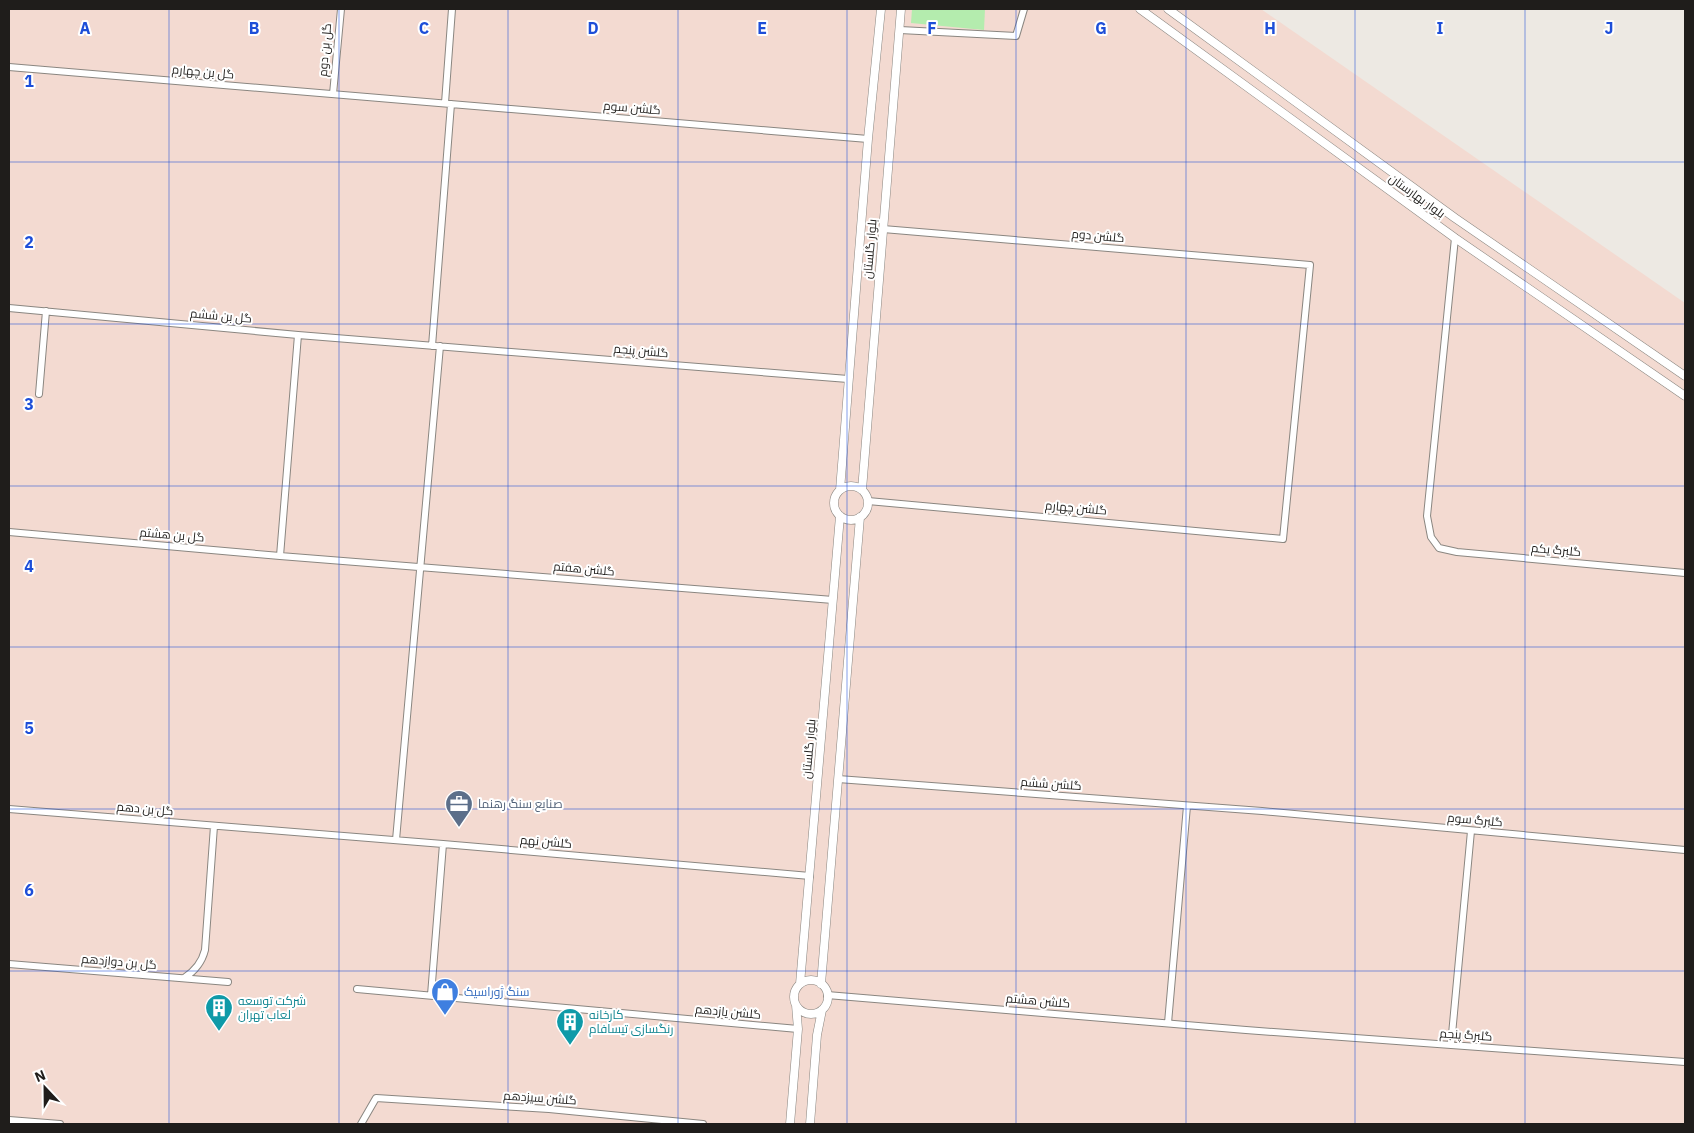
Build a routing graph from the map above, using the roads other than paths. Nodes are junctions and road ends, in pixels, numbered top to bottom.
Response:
1 (341, 9) edge
2 (452, 9) edge
3 (881, 9) edge
4 (901, 9) edge
5 (1024, 9) edge
6 (1140, 9) edge
7 (1168, 9) edge
8 (900, 30) junction
9 (9, 67) edge
10 (333, 94) junction
11 (394, 100) joint
12 (448, 104) junction
13 (868, 139) junction
14 (883, 229) junction
15 (1455, 238) junction
16 (9, 308) edge
17 (46, 311) junction
18 (298, 335) junction
19 (432, 346) junction
20 (440, 346) junction
21 (1685, 376) edge
22 (848, 379) junction
23 (40, 394) dead end
24 (1685, 396) edge
25 (840, 490) junction
26 (862, 490) junction
27 (868, 500) junction
28 (840, 516) junction
29 (860, 517) junction
30 (9, 532) edge
31 (1283, 539) joint
32 (280, 556) junction
33 (333, 560) joint
34 (421, 567) junction
35 (1685, 573) edge
36 (833, 600) junction
37 (838, 779) junction
38 (1187, 806) junction
39 (9, 809) edge
40 (1262, 811) joint
41 (214, 826) junction
42 (1471, 831) junction
43 (280, 832) joint
44 (396, 840) junction
45 (442, 844) junction
46 (1685, 850) edge
47 (810, 876) junction
48 (9, 964) edge
49 (184, 978) junction
50 (228, 982) dead end
51 (800, 984) junction
52 (821, 984) junction
53 (357, 989) dead end
54 (431, 995) junction
55 (827, 995) junction
56 (796, 1005) junction
57 (822, 1010) junction
58 (1168, 1023) junction
59 (798, 1029) junction
60 (1246, 1030) joint
61 (1451, 1045) junction
62 (1685, 1062) edge
63 (9, 1120) edge
64 (60, 1124) edge
65 (361, 1124) edge
66 (703, 1124) edge
67 (790, 1124) edge
68 (810, 1124) edge

1 - 10 street, گل بن دوم
2 - 12 street
3 - 13 street, بلوار گلستان
4 - 8 street, بلوار گلستان
5 - 8 street
6 - 15 street, بلوار بهارستان
7 - 21 street, بلوار بهارستان
8 - 14 street, بلوار گلستان
9 - 10 street, گل بن چهارم
10 - 11 street, گل بن چهارم
11 - 12 street, گلشن سوم
12 - 13 street, گلشن سوم
12 - 19 street
13 - 22 street, بلوار گلستان
14 - 26 street, بلوار گلستان
14 - 31 street, گلشن دوم
15 - 24 street, بلوار بهارستان
15 - 35 street, گلبرگ یکم
16 - 17 street, گل بن ششم
17 - 18 street, گل بن ششم
17 - 23 street
18 - 19 street, گل بن ششم
18 - 32 street
19 - 20 street, گلشن پنجم
20 - 22 street, گلشن پنجم
20 - 34 street
22 - 25 street, بلوار گلستان
25 - 26 street
25 - 28 street
26 - 27 street
27 - 29 street
27 - 31 street, گلشن چهارم
28 - 29 street
28 - 36 street, بلوار گلستان
29 - 37 street
30 - 32 street, گل بن هشتم
32 - 33 street, گل بن هشتم
33 - 34 street, گلشن هفتم
34 - 36 street, گلشن هفتم
34 - 44 street
36 - 47 street, بلوار گلستان
37 - 38 street, گلشن ششم
37 - 52 street
38 - 40 street, گلشن ششم
38 - 58 street
39 - 41 street, گل بن دهم
40 - 42 street, گلبرگ سوم
41 - 43 street, گل بن دهم
41 - 49 street
42 - 46 street, گلبرگ سوم
42 - 61 street
43 - 44 street, گلشن نهم
44 - 45 street, گلشن نهم
45 - 47 street, گلشن نهم
45 - 54 street
47 - 51 street, بلوار گلستان
48 - 49 street, گل بن دوازدهم
49 - 50 street, گل بن دوازدهم
51 - 52 street
51 - 56 street
52 - 55 street
53 - 54 street, گلشن یازدهم
54 - 59 street, گلشن یازدهم
55 - 57 street
55 - 58 street, گلشن هشتم
56 - 57 street
56 - 59 street
57 - 68 street
58 - 60 street, گلشن هشتم
59 - 67 street
60 - 61 street, گلبرگ پنجم
61 - 62 street, گلبرگ پنجم
63 - 64 street
65 - 66 street, گلشن سیزدهم

